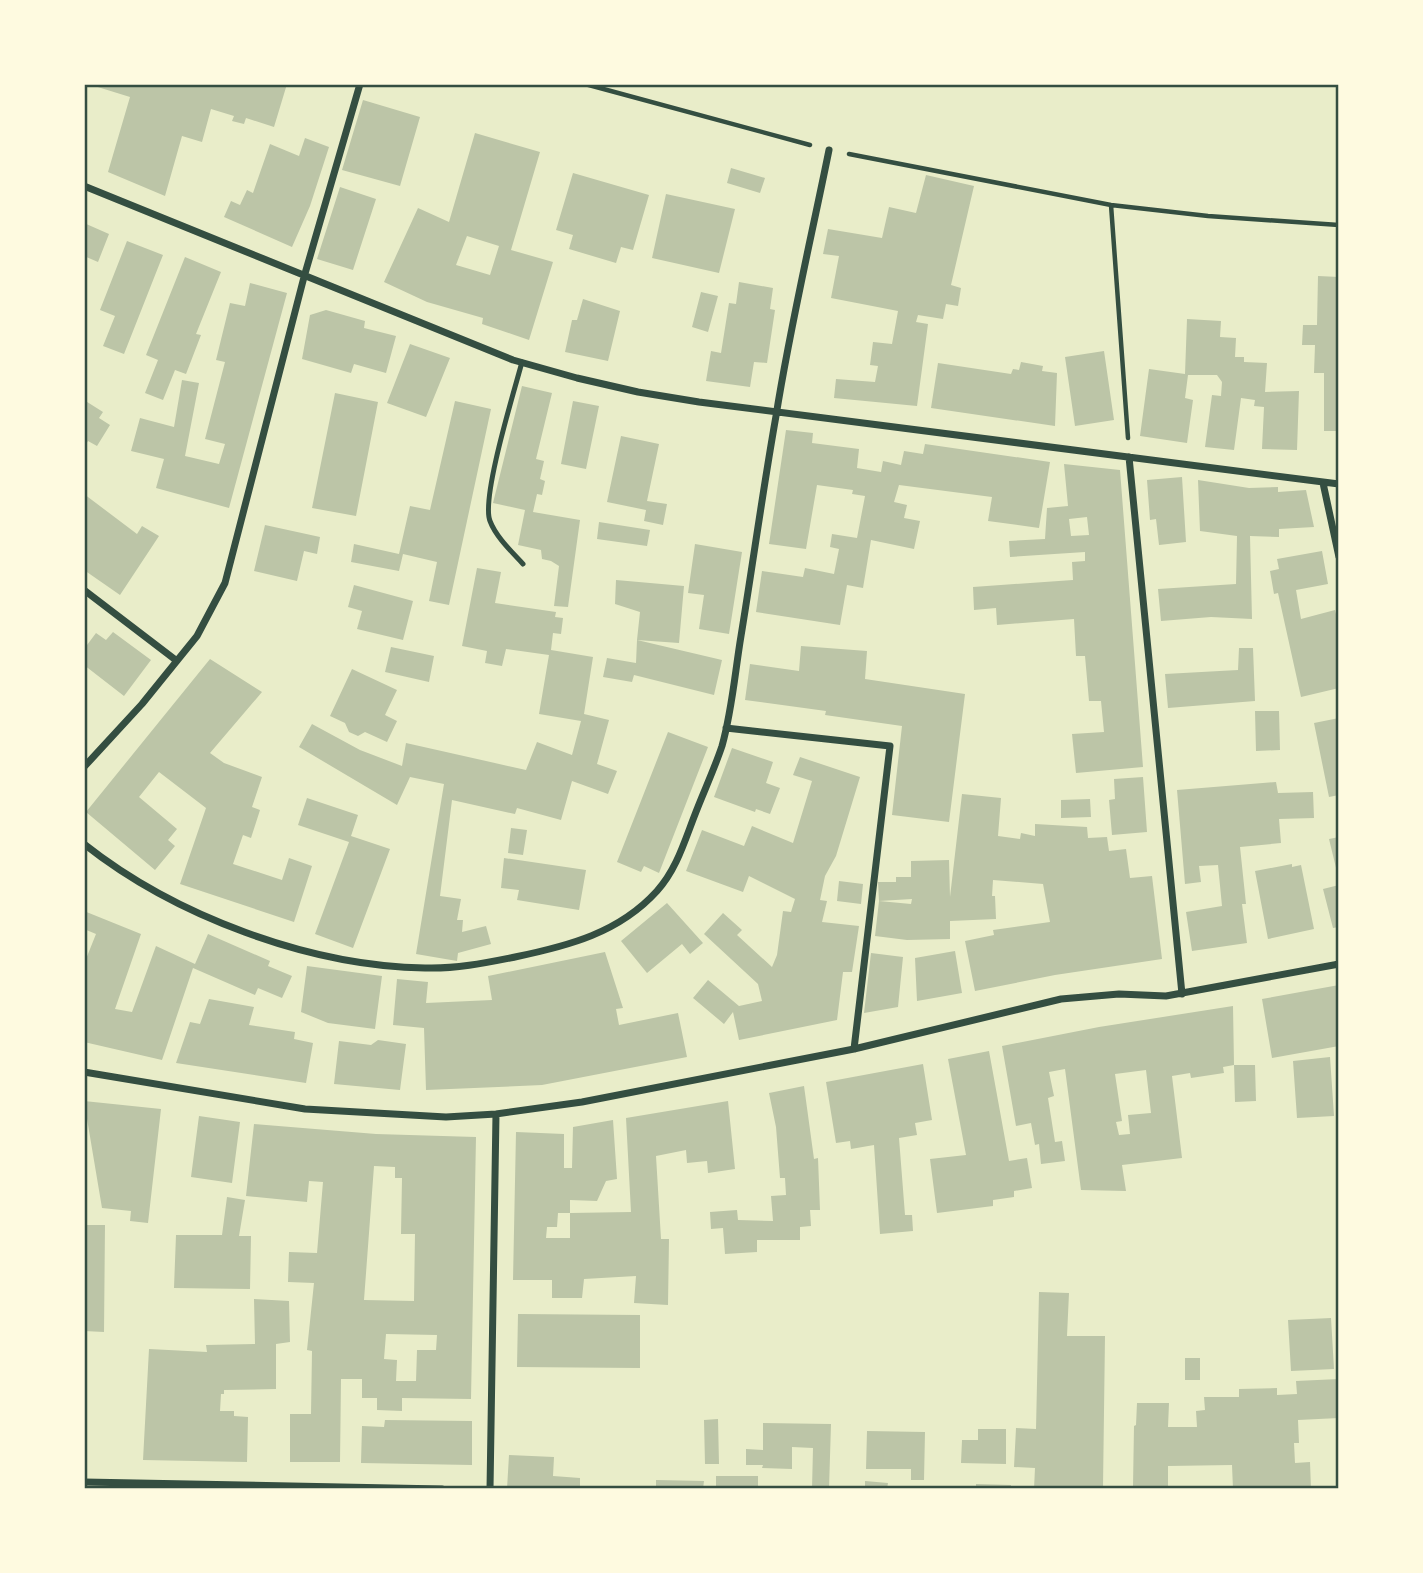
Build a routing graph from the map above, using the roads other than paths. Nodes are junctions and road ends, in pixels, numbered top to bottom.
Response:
1 (360, 84) edge
2 (830, 150) dead end
3 (84, 186) edge
4 (304, 277) junction
5 (522, 362) junction
6 (776, 413) junction
7 (1129, 457) junction
8 (1322, 482) junction
9 (1339, 484) edge
10 (1339, 556) edge
11 (523, 564) dead end
12 (84, 590) edge
13 (177, 661) junction
14 (726, 728) junction
15 (84, 767) edge
16 (84, 844) edge
17 (1339, 964) edge
18 (1182, 994) junction
19 (854, 1049) junction
20 (84, 1072) edge
21 (496, 1114) junction
22 (84, 1482) edge
23 (442, 1489) edge
24 (490, 1489) edge

1 - 4 street
2 - 6 street
3 - 4 street
4 - 5 street
4 - 13 street
5 - 6 street
5 - 11 lane
6 - 7 street
6 - 14 street
7 - 8 street
7 - 18 street
8 - 9 street
8 - 10 street
12 - 13 street
13 - 15 street
14 - 16 street
14 - 19 street
17 - 18 street
18 - 19 street
19 - 21 street
20 - 21 street
21 - 24 street
22 - 23 street

